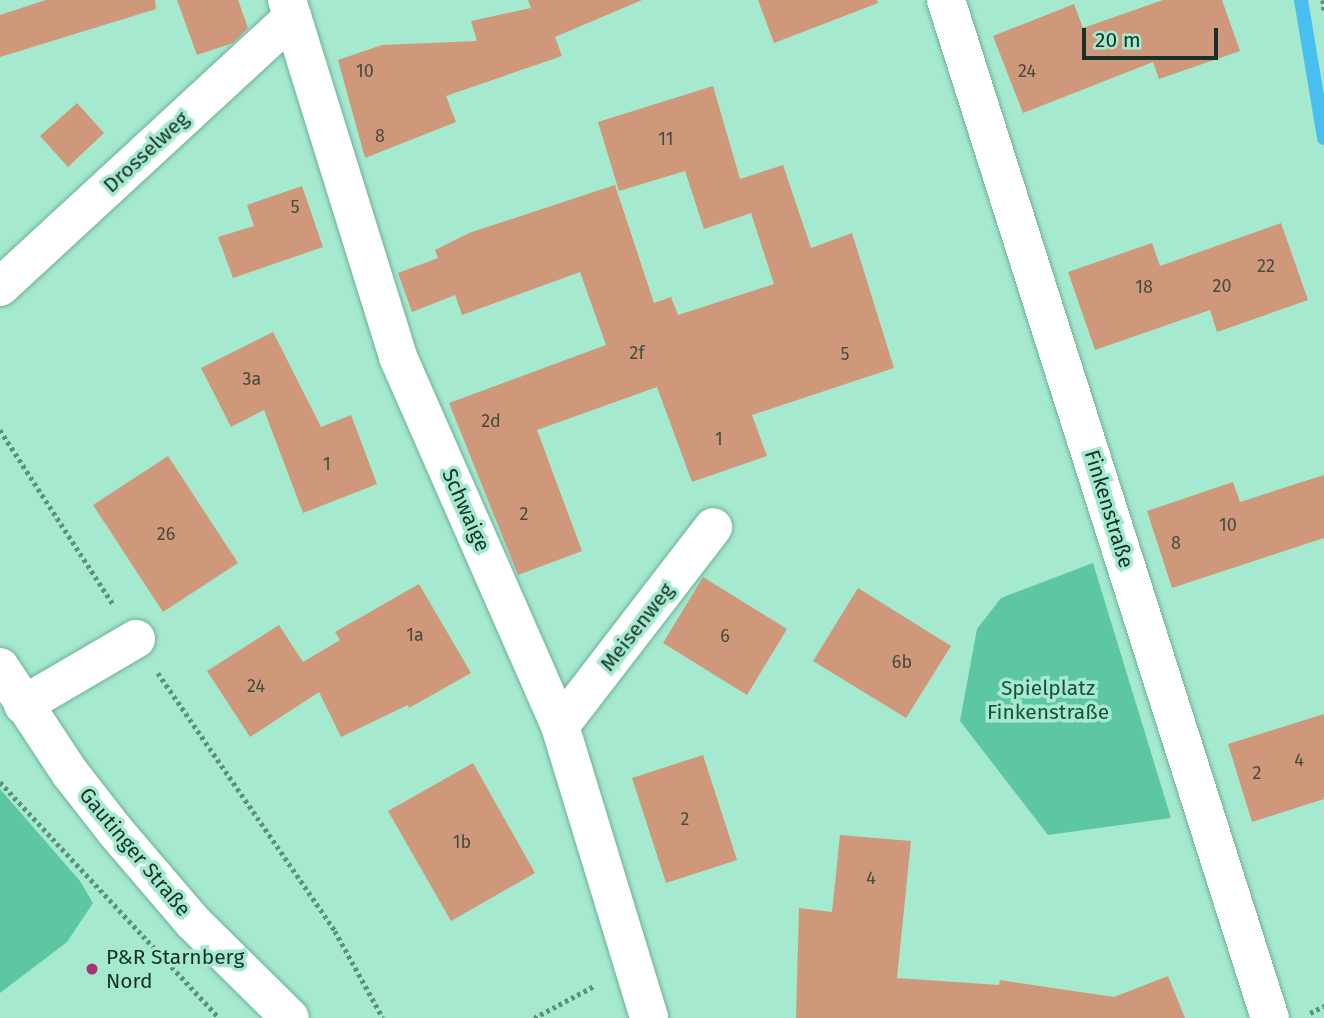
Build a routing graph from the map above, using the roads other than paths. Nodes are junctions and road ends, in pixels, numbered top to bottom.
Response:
1 (946, 0) edge
2 (290, 9) edge
3 (0, 287) edge
4 (713, 527) dead end
5 (136, 639) road end
6 (0, 667) edge
7 (23, 705) junction
8 (560, 726) junction
9 (290, 1018) edge
10 (649, 1018) edge
11 (1270, 1018) edge

1 - 11 street, Finkenstraße
2 - 3 street, Drosselweg
2 - 8 street, Schwaige
4 - 8 street, Meisenweg
5 - 7 street
6 - 7 street, Gautinger Straße
7 - 9 street, Gautinger Straße
8 - 10 street, Schwaige

